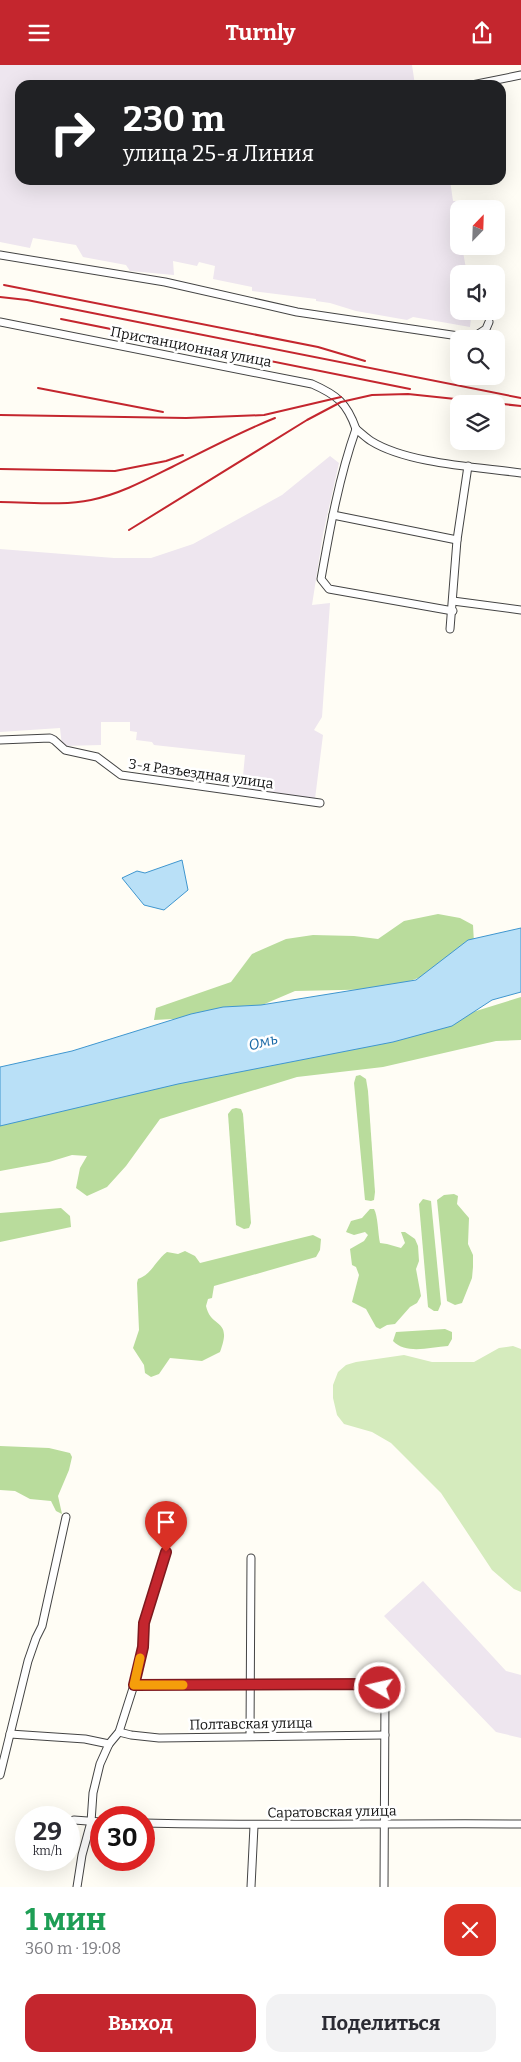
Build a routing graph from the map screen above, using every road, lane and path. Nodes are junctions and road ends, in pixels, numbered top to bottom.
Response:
1 (521, 75) edge
2 (496, 80) edge
3 (0, 255) edge
4 (0, 322) edge
5 (489, 322) dead end
6 (356, 429) junction
7 (468, 466) junction
8 (521, 473) edge
9 (333, 515) junction
10 (457, 540) junction
11 (453, 601) junction
12 (521, 610) edge
13 (453, 611) junction
14 (450, 629) dead end
15 (0, 740) edge
16 (320, 803) dead end
17 (66, 1517) dead end
18 (166, 1552) dead end
19 (251, 1558) dead end
20 (134, 1685) junction
21 (250, 1685) junction
22 (119, 1732) junction
23 (10, 1735) junction
24 (385, 1735) junction
25 (250, 1736) junction
26 (4, 1744) edge
27 (109, 1744) junction
28 (0, 1775) edge
29 (91, 1806) edge
30 (155, 1823) edge
31 (383, 1823) junction
32 (521, 1824) edge
33 (90, 1826) edge
34 (254, 1826) junction
35 (77, 1887) edge
36 (251, 1887) edge
37 (384, 1887) edge

1 - 2 street
3 - 5 street
4 - 6 street, Пристанционная улица
6 - 7 street
6 - 9 street
7 - 8 street
7 - 10 street
9 - 10 street
9 - 13 street
10 - 11 street
11 - 12 street
11 - 13 street
13 - 14 street
15 - 16 street, 3-я Разъездная улица
17 - 23 street
18 - 20 street
19 - 21 street
20 - 21 street
20 - 22 street
21 - 24 street
21 - 25 street
22 - 25 street, Полтавская улица
22 - 27 street
23 - 26 street
23 - 27 street
24 - 25 street, Полтавская улица
24 - 31 street
26 - 28 street
27 - 29 street
30 - 34 street, Саратовская улица
31 - 32 street, Саратовская улица
31 - 34 street, Саратовская улица
31 - 37 street
33 - 35 street
34 - 36 street

